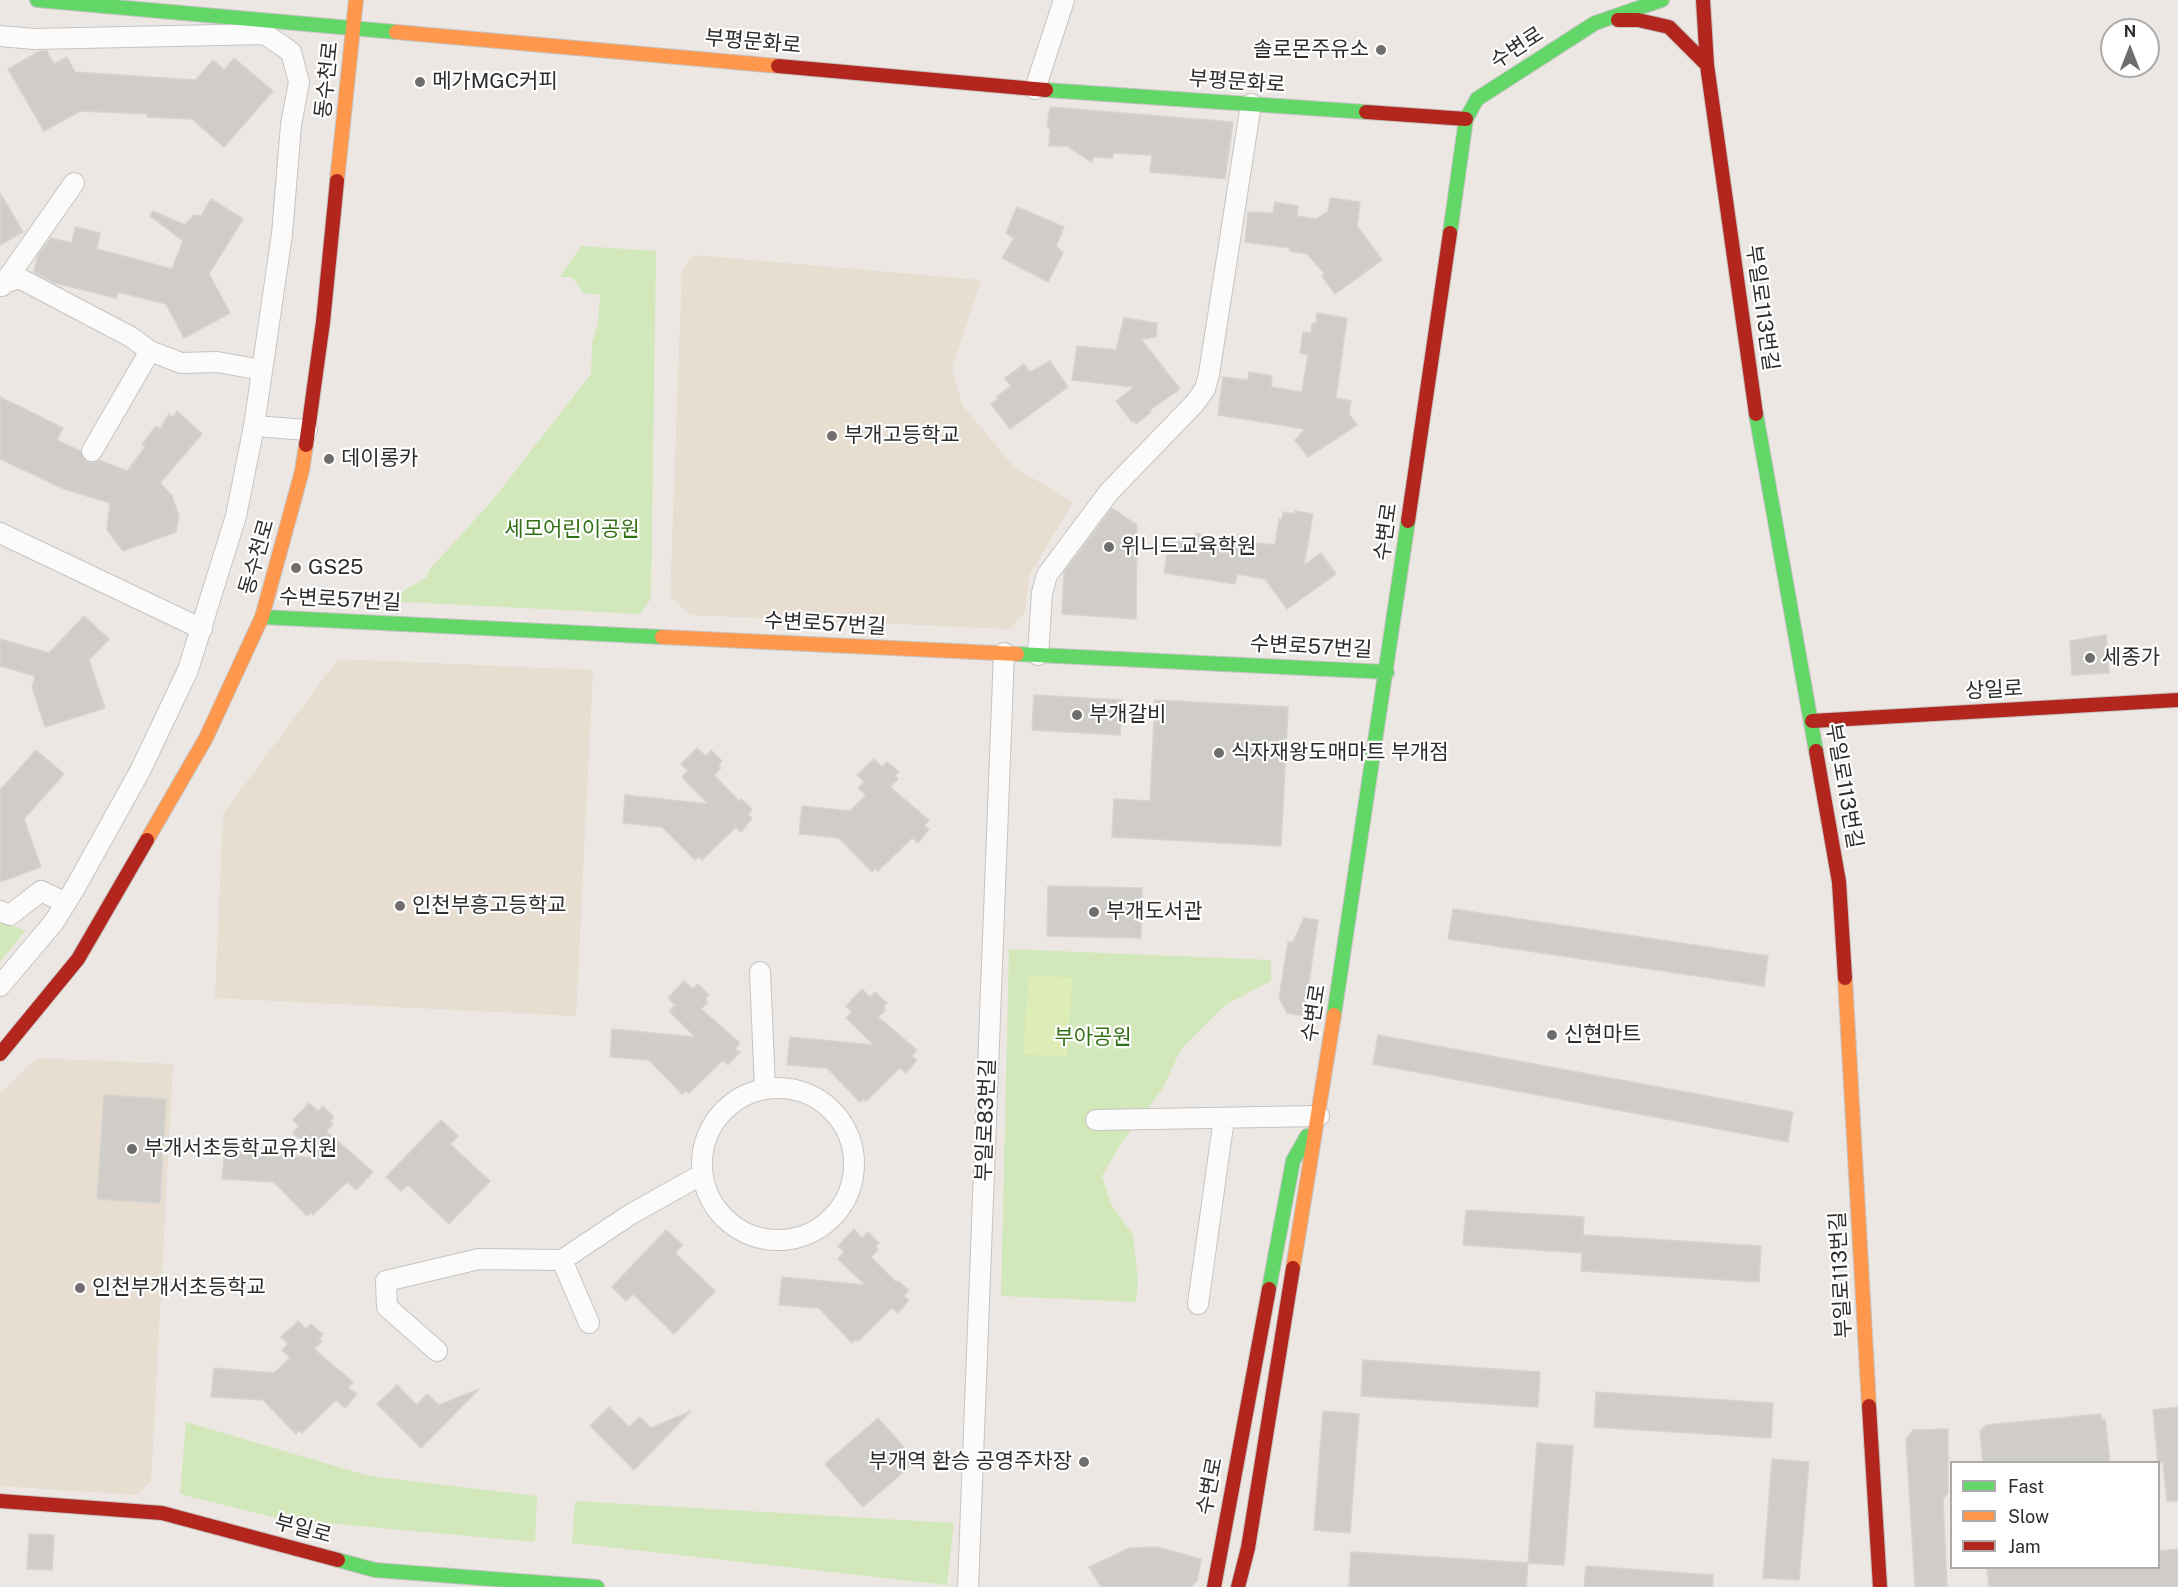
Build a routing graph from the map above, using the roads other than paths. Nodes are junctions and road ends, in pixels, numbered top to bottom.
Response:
1 (37, 0) edge
2 (356, 0) edge
3 (1064, 0) edge
4 (1614, 0) edge
5 (1662, 0) edge
6 (1704, 0) edge
7 (1599, 21) junction
8 (354, 26) junction
9 (0, 36) edge
10 (1707, 64) junction
11 (1035, 89) junction
12 (1251, 104) junction
13 (1466, 119) junction
14 (74, 183) dead end
15 (2, 285) edge
16 (150, 351) junction
17 (262, 370) junction
18 (254, 426) junction
19 (307, 430) junction
20 (92, 451) dead end
21 (0, 533) edge
22 (262, 617) junction
23 (202, 629) junction
24 (1004, 653) junction
25 (1038, 655) junction
26 (1387, 672) junction
27 (2178, 700) edge
28 (1812, 721) junction
29 (66, 903) junction
30 (0, 911) edge
31 (760, 972) dead end
32 (0, 986) edge
33 (0, 1054) edge
34 (765, 1088) junction
35 (1319, 1116) junction
36 (1224, 1118) junction
37 (1096, 1120) dead end
38 (701, 1175) junction
39 (562, 1260) junction
40 (1198, 1304) dead end
41 (589, 1323) dead end
42 (437, 1351) dead end
43 (0, 1501) edge
44 (1256, 1575) dead end
45 (597, 1587) edge
46 (968, 1587) edge
47 (1214, 1587) edge
48 (1238, 1587) edge
49 (1880, 1587) edge

1 - 8 street, 부평문화로
2 - 8 street, 동수천로
3 - 11 street
4 - 7 street, 수변로
5 - 7 street, 수변로
6 - 10 street, 부일로113번길
7 - 10 street
7 - 13 street, 수변로
8 - 11 street, 부평문화로
8 - 19 street, 동수천로
9 - 17 street
10 - 28 street, 부일로113번길
11 - 12 street, 부평문화로
12 - 13 street, 부평문화로
12 - 25 street
13 - 26 street, 수변로
14 - 15 street
15 - 16 street
16 - 17 street
16 - 20 street
17 - 18 street
18 - 19 street
18 - 23 street
19 - 22 street, 동수천로
21 - 23 street
22 - 24 street, 수변로57번길
22 - 33 street, 동수천로
23 - 29 street
24 - 25 street, 수변로57번길
24 - 46 street, 부일로83번길
25 - 26 street, 수변로57번길
26 - 35 street, 수변로
27 - 28 street, 상일로
28 - 49 street, 부일로113번길
29 - 30 street
29 - 32 street
31 - 34 street
34 - 38 street
34 - 38 street
35 - 36 street
35 - 44 street, 수변로
35 - 47 street, 수변로
35 - 48 street, 수변로
36 - 37 street
36 - 40 street
38 - 39 street
39 - 41 street
39 - 42 street
43 - 45 street, 부일로

